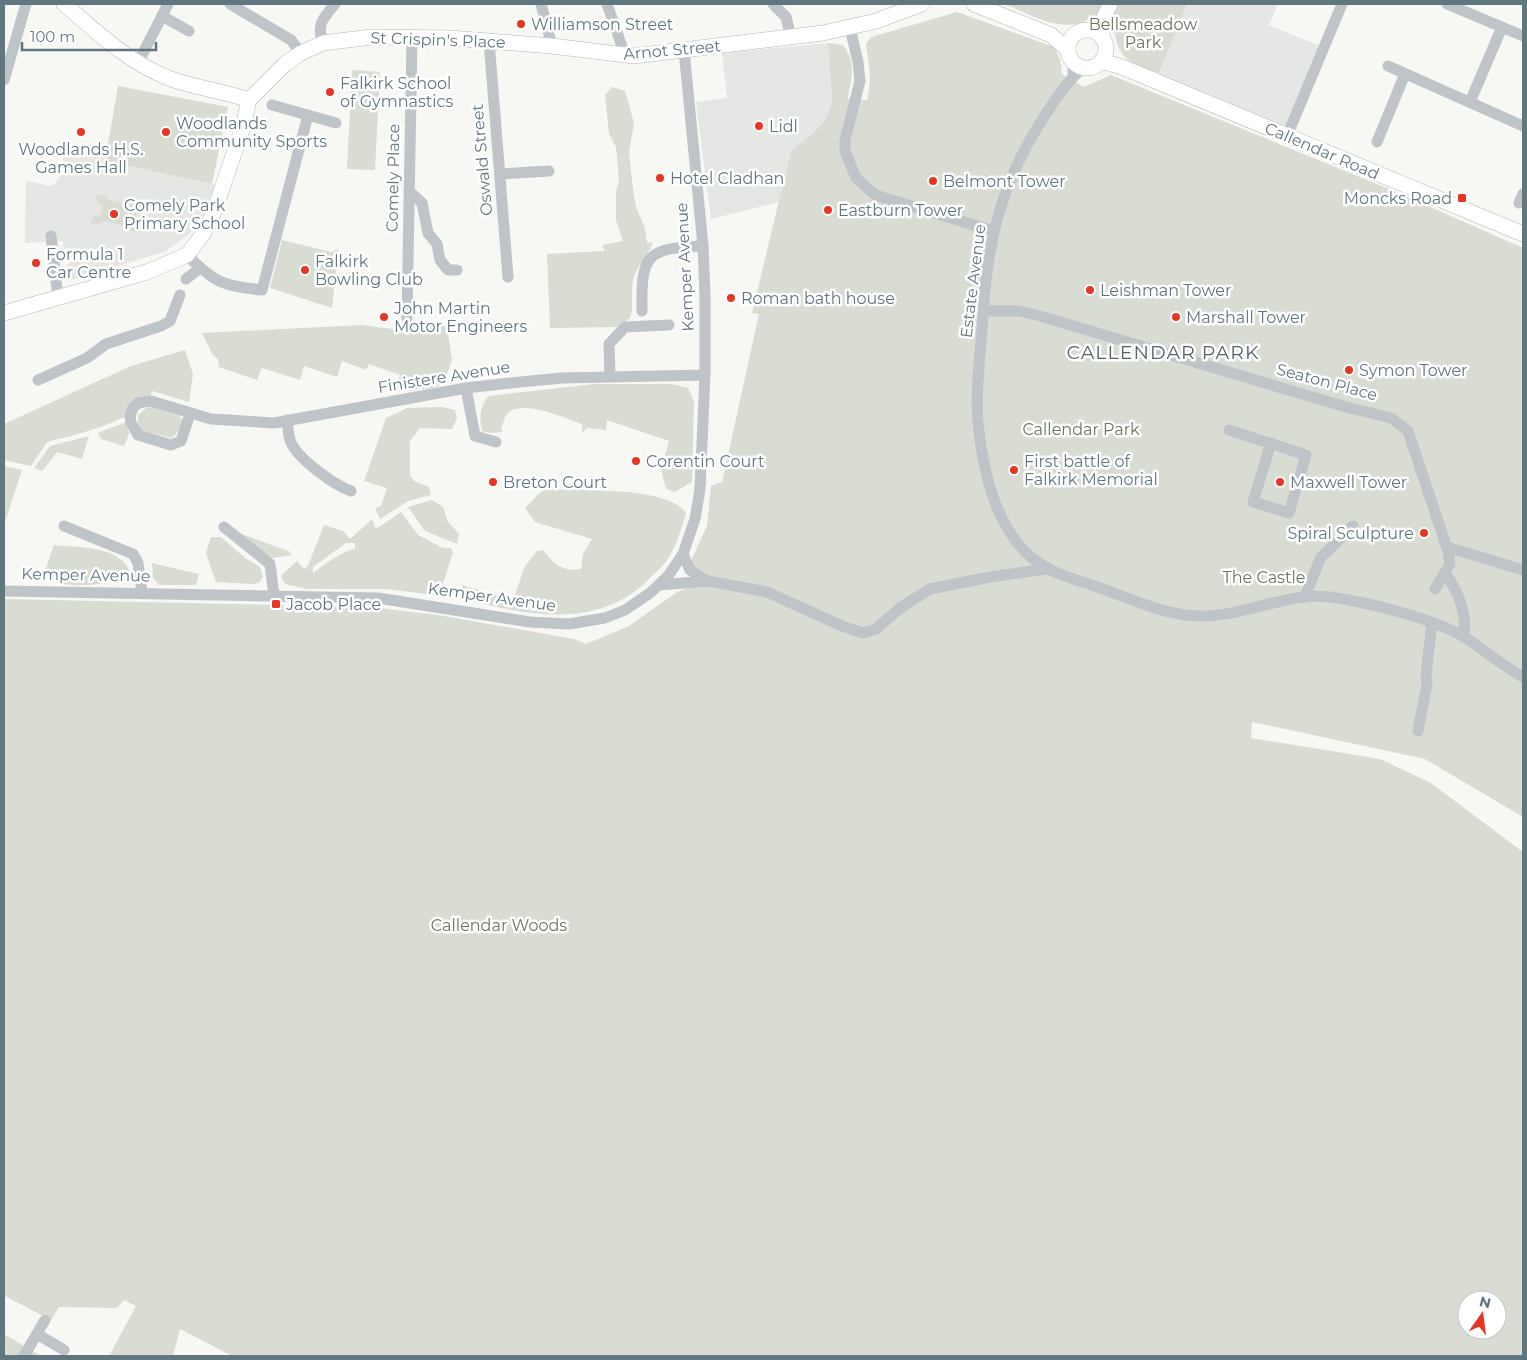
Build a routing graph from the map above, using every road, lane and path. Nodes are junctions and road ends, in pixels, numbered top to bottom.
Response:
1 (26, 4) edge
2 (64, 4) edge
3 (168, 4) edge
4 (230, 4) edge
5 (335, 4) edge
6 (541, 4) edge
7 (606, 4) edge
8 (773, 4) edge
9 (974, 4) edge
10 (1110, 4) edge
11 (1342, 4) edge
12 (1447, 4) edge
13 (917, 5) edge
14 (1464, 7) edge
15 (162, 16) junction
16 (1502, 27) junction
17 (850, 28) junction
18 (189, 31) dead end
19 (1051, 35) junction
20 (1523, 36) edge
21 (412, 38) junction
22 (791, 38) junction
23 (489, 41) junction
24 (1095, 43) junction
25 (323, 44) junction
26 (552, 46) junction
27 (684, 50) junction
28 (301, 53) junction
29 (625, 55) junction
30 (138, 63) junction
31 (1074, 64) junction
32 (1388, 66) dead end
33 (1406, 74) junction
34 (4, 80) edge
35 (250, 100) junction
36 (1470, 102) junction
37 (272, 105) dead end
38 (308, 115) junction
39 (336, 123) dead end
40 (1523, 126) edge
41 (1287, 136) junction
42 (1377, 142) dead end
43 (549, 171) dead end
44 (500, 174) junction
45 (410, 191) junction
46 (994, 231) junction
47 (1523, 234) edge
48 (51, 236) dead end
49 (703, 246) junction
50 (187, 255) junction
51 (200, 268) junction
52 (457, 270) dead end
53 (508, 277) dead end
54 (186, 279) dead end
55 (180, 295) dead end
56 (58, 298) junction
57 (642, 311) dead end
58 (983, 311) junction
59 (4, 313) edge
60 (407, 318) dead end
61 (669, 324) dead end
62 (705, 375) junction
63 (610, 376) junction
64 (38, 380) dead end
65 (466, 388) junction
66 (190, 414) junction
67 (287, 420) junction
68 (1229, 430) dead end
69 (496, 442) dead end
70 (1271, 444) junction
71 (351, 491) dead end
72 (64, 526) dead end
73 (1352, 526) dead end
74 (224, 527) dead end
75 (1447, 547) junction
76 (682, 554) junction
77 (282, 560) dead end
78 (270, 564) junction
79 (1048, 568) junction
80 (1523, 570) edge
81 (1445, 574) junction
82 (708, 581) junction
83 (659, 585) junction
84 (1435, 589) dead end
85 (4, 591) edge
86 (142, 592) junction
87 (274, 596) junction
88 (1305, 596) junction
89 (1432, 623) junction
90 (1464, 637) junction
91 (1523, 677) edge
92 (1418, 731) dead end
93 (45, 1320) dead end
94 (37, 1334) junction
95 (64, 1350) dead end
96 (24, 1356) edge

1 - 34 street
2 - 30 main road
3 - 15 street
4 - 28 street
5 - 25 street
6 - 26 street
7 - 29 street
8 - 22 street
9 - 19 main road, Callendar Road
10 - 24 main road
11 - 41 street
12 - 14 street
13 - 17 main road, Arnot Street
14 - 16 street
15 - 18 street
15 - 30 street
16 - 20 street
16 - 36 street
17 - 22 main road, Arnot Street
17 - 46 street
19 - 24 main road, Callendar Road
19 - 31 main road, Callendar Road
21 - 23 main road, St Crispin's Place
21 - 25 main road, St Crispin's Place
21 - 45 street, Comely Place
22 - 27 main road, Arnot Street
23 - 26 main road, St Crispin's Place
23 - 44 street, Oswald Street
24 - 31 main road
24 - 31 main road
24 - 41 main road, Callendar Road
25 - 28 main road, St Crispin's Place
26 - 29 main road, Arnot Street
27 - 29 main road, Arnot Street
27 - 49 street, Kemper Avenue
28 - 35 main road, St Crispin's Place
30 - 35 main road
31 - 46 street, Estate Avenue
32 - 33 street
33 - 36 street
33 - 42 street
35 - 50 main road
36 - 40 street
37 - 38 street
38 - 39 street
38 - 51 street
41 - 47 main road, Callendar Road
43 - 44 street
44 - 53 street, Oswald Street
45 - 52 street
45 - 60 street, Comely Place
46 - 58 street, Estate Avenue
48 - 56 street
49 - 57 street
49 - 62 street, Kemper Avenue
50 - 51 street
50 - 56 main road
51 - 54 street
55 - 64 street
56 - 59 main road
58 - 75 street, Seaton Place
58 - 79 street, Estate Avenue
61 - 63 street
62 - 63 street, Finistere Avenue
62 - 76 street, Kemper Avenue
63 - 65 street, Finistere Avenue
65 - 67 street, Finistere Avenue
65 - 69 street
66 - 66 street, Finistere Avenue
66 - 67 street, Finistere Avenue
67 - 71 street
68 - 70 street
70 - 70 street
72 - 86 street
73 - 88 street
74 - 78 street
75 - 80 street
75 - 81 street, Seaton Place
76 - 82 street
76 - 83 street, Kemper Avenue
77 - 78 street
78 - 87 street
79 - 82 street
79 - 88 street
81 - 84 street, Seaton Place
81 - 90 street
82 - 83 street
83 - 87 street, Kemper Avenue
85 - 86 street, Kemper Avenue
86 - 87 street, Kemper Avenue
88 - 89 street
89 - 90 street
89 - 92 street
90 - 91 street
93 - 94 street
94 - 95 street
94 - 96 street

